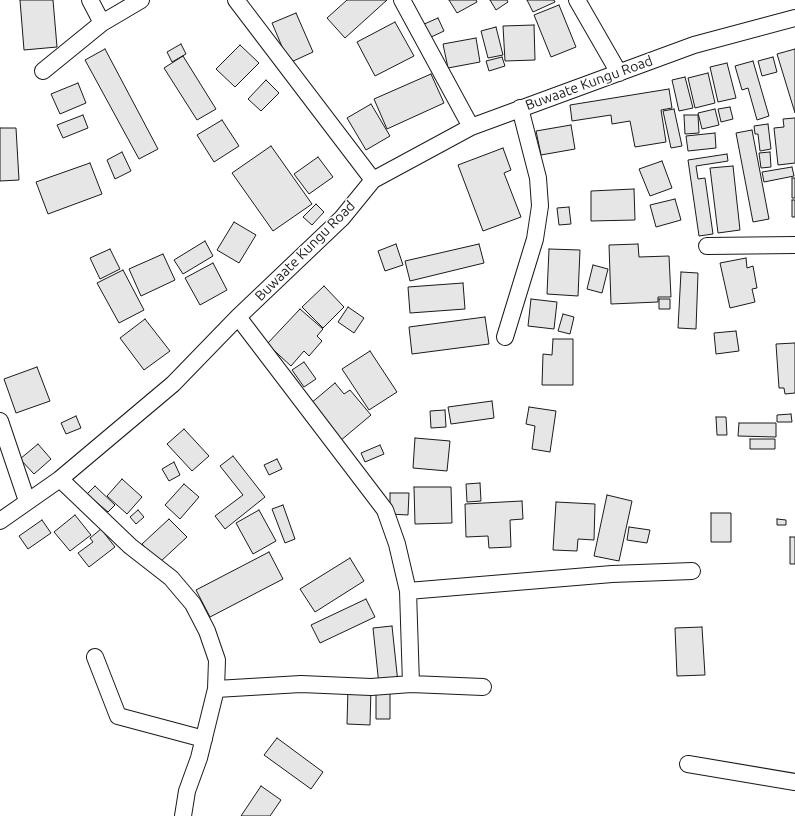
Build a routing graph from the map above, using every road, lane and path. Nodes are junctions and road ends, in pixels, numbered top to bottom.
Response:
1 (90, 0) edge
2 (142, 0) edge
3 (236, 0) edge
4 (402, 0) edge
5 (577, 0) edge
6 (795, 18) edge
7 (102, 23) junction
8 (43, 71) dead end
9 (619, 73) junction
10 (520, 108) junction
11 (471, 127) junction
12 (373, 180) junction
13 (795, 244) edge
14 (707, 246) dead end
15 (238, 317) junction
16 (505, 337) dead end
17 (0, 421) edge
18 (60, 479) junction
19 (27, 501) junction
20 (0, 521) edge
21 (692, 571) dead end
22 (408, 591) junction
23 (95, 657) dead end
24 (411, 684) junction
25 (483, 687) dead end
26 (216, 689) junction
27 (204, 739) junction
28 (688, 764) dead end
29 (795, 782) edge
30 (183, 816) edge

1 - 7 street
2 - 7 street
3 - 12 street
4 - 11 street
5 - 9 street
6 - 9 street, Buwaate Kungu Road
7 - 8 street
9 - 10 street, Buwaate Kungu Road
10 - 11 street, Buwaate Kungu Road
10 - 16 street
11 - 12 street, Buwaate Kungu Road
12 - 15 street, Buwaate Kungu Road
13 - 14 street
15 - 18 street, Buwaate Kungu Road
15 - 22 street
17 - 19 street
18 - 19 street, Buwaate Kungu Road
18 - 26 street
19 - 20 street, Buwaate Kungu Road
21 - 22 street
22 - 24 street
23 - 27 street
24 - 25 street
24 - 26 street
26 - 27 street
27 - 30 street
28 - 29 street

